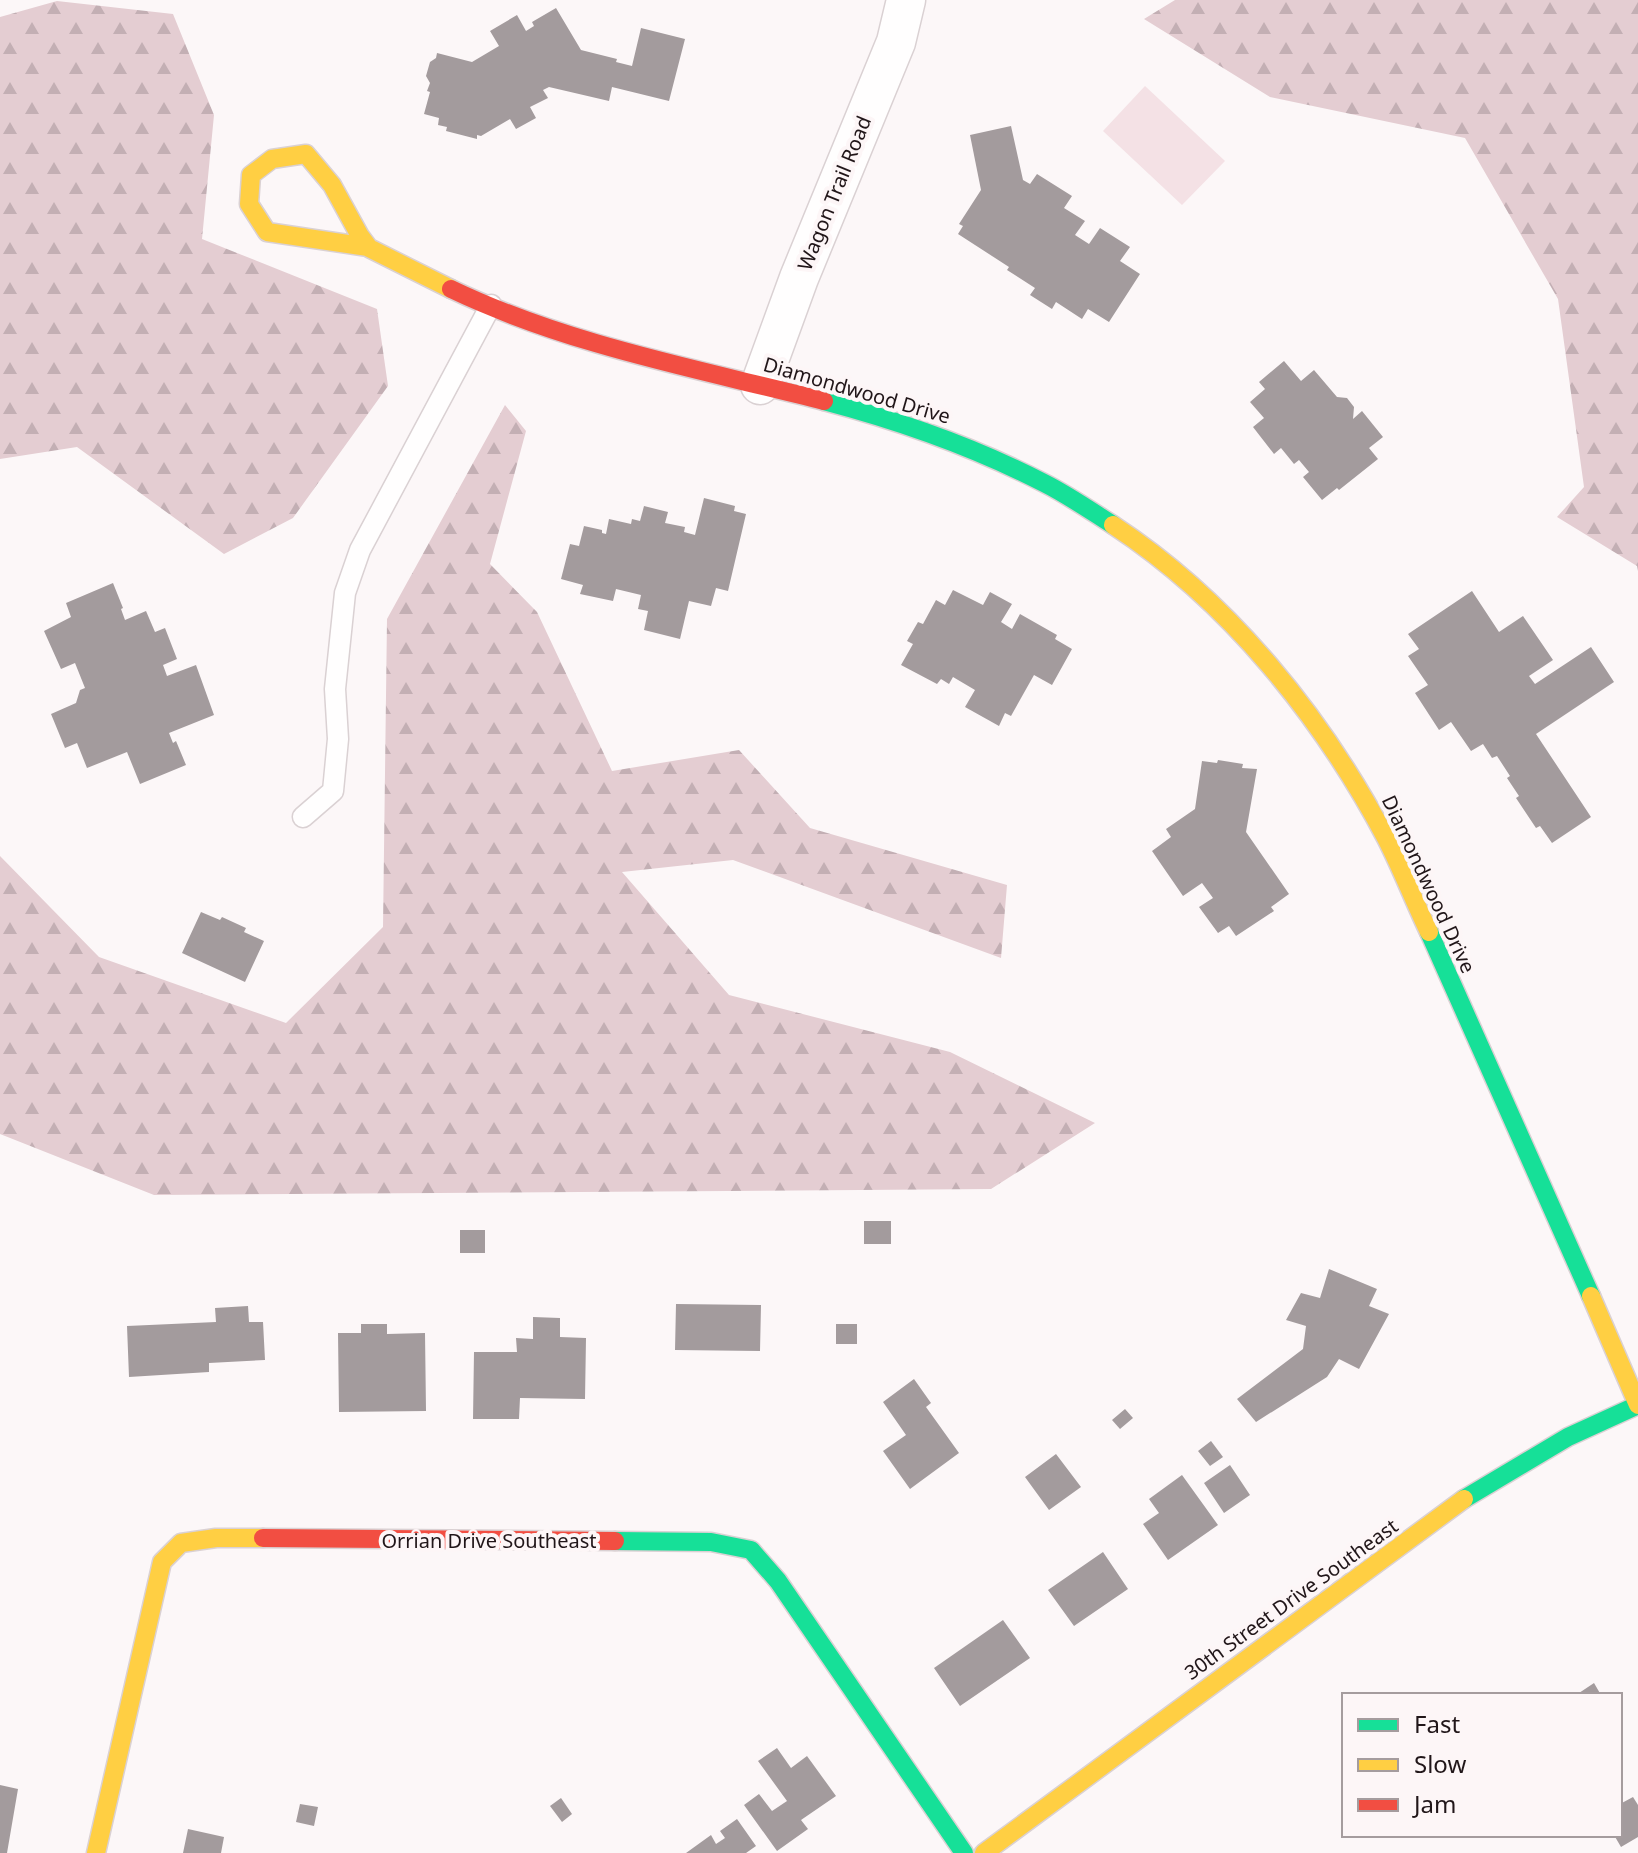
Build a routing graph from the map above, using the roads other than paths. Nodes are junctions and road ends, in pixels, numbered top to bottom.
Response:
1 (906, 0) edge
2 (368, 247) junction
3 (491, 305) junction
4 (760, 385) junction
5 (303, 817) dead end
6 (1638, 1405) edge
7 (1006, 1846) edge
8 (96, 1853) edge
9 (964, 1853) edge

1 - 4 street, Wagon Trail Road
2 - 2 street, Diamondwood Drive
2 - 3 street, Diamondwood Drive
3 - 4 street, Diamondwood Drive
3 - 5 lane
4 - 6 street, Diamondwood Drive
6 - 7 street, 30th Street Drive Southeast
8 - 9 street, Orrian Drive Southeast

